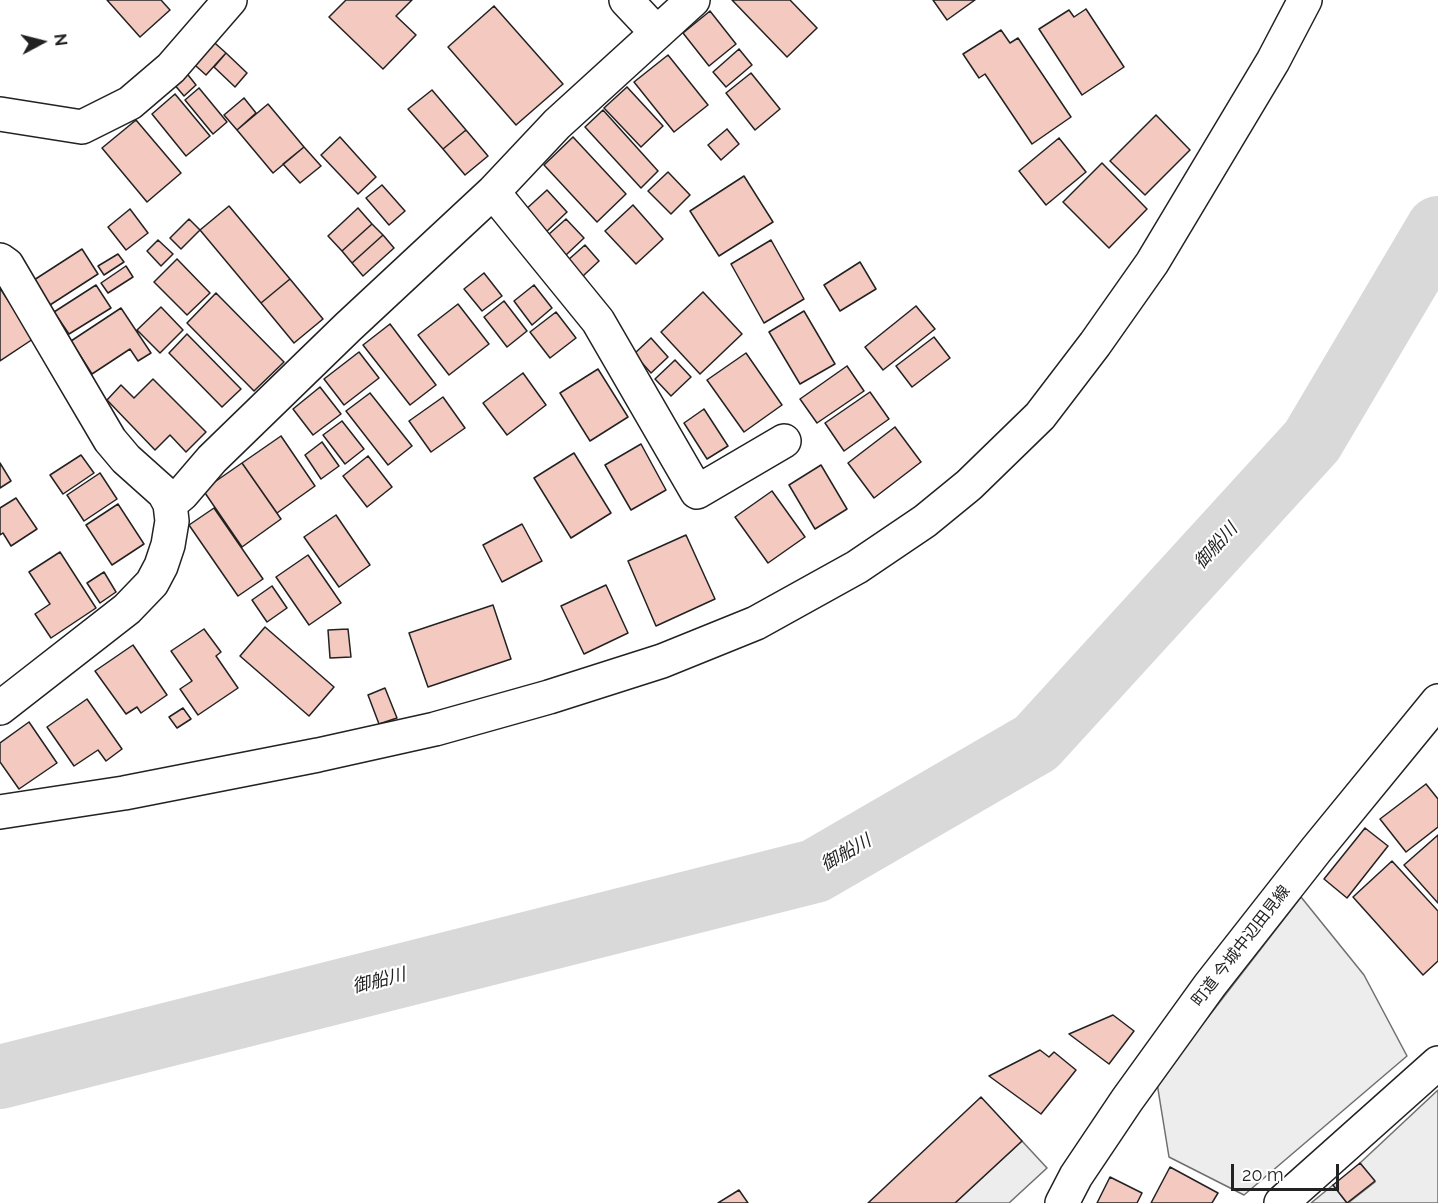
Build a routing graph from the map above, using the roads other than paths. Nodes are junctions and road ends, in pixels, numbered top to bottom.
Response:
1 (230, 0) edge
2 (626, 0) edge
3 (693, 0) edge
4 (1305, 0) edge
5 (657, 33) junction
6 (0, 114) edge
7 (492, 192) junction
8 (0, 260) edge
9 (784, 441) dead end
10 (170, 504) junction
11 (1438, 701) edge
12 (0, 708) edge
13 (0, 812) edge
14 (1438, 1064) edge
15 (1062, 1203) edge
16 (1281, 1203) edge

1 - 6 street
2 - 5 street
3 - 5 street
4 - 13 street
5 - 7 street
7 - 9 street
7 - 10 street
8 - 10 street
10 - 12 street
11 - 15 street, 町道 今城中辺田見線
14 - 16 street

